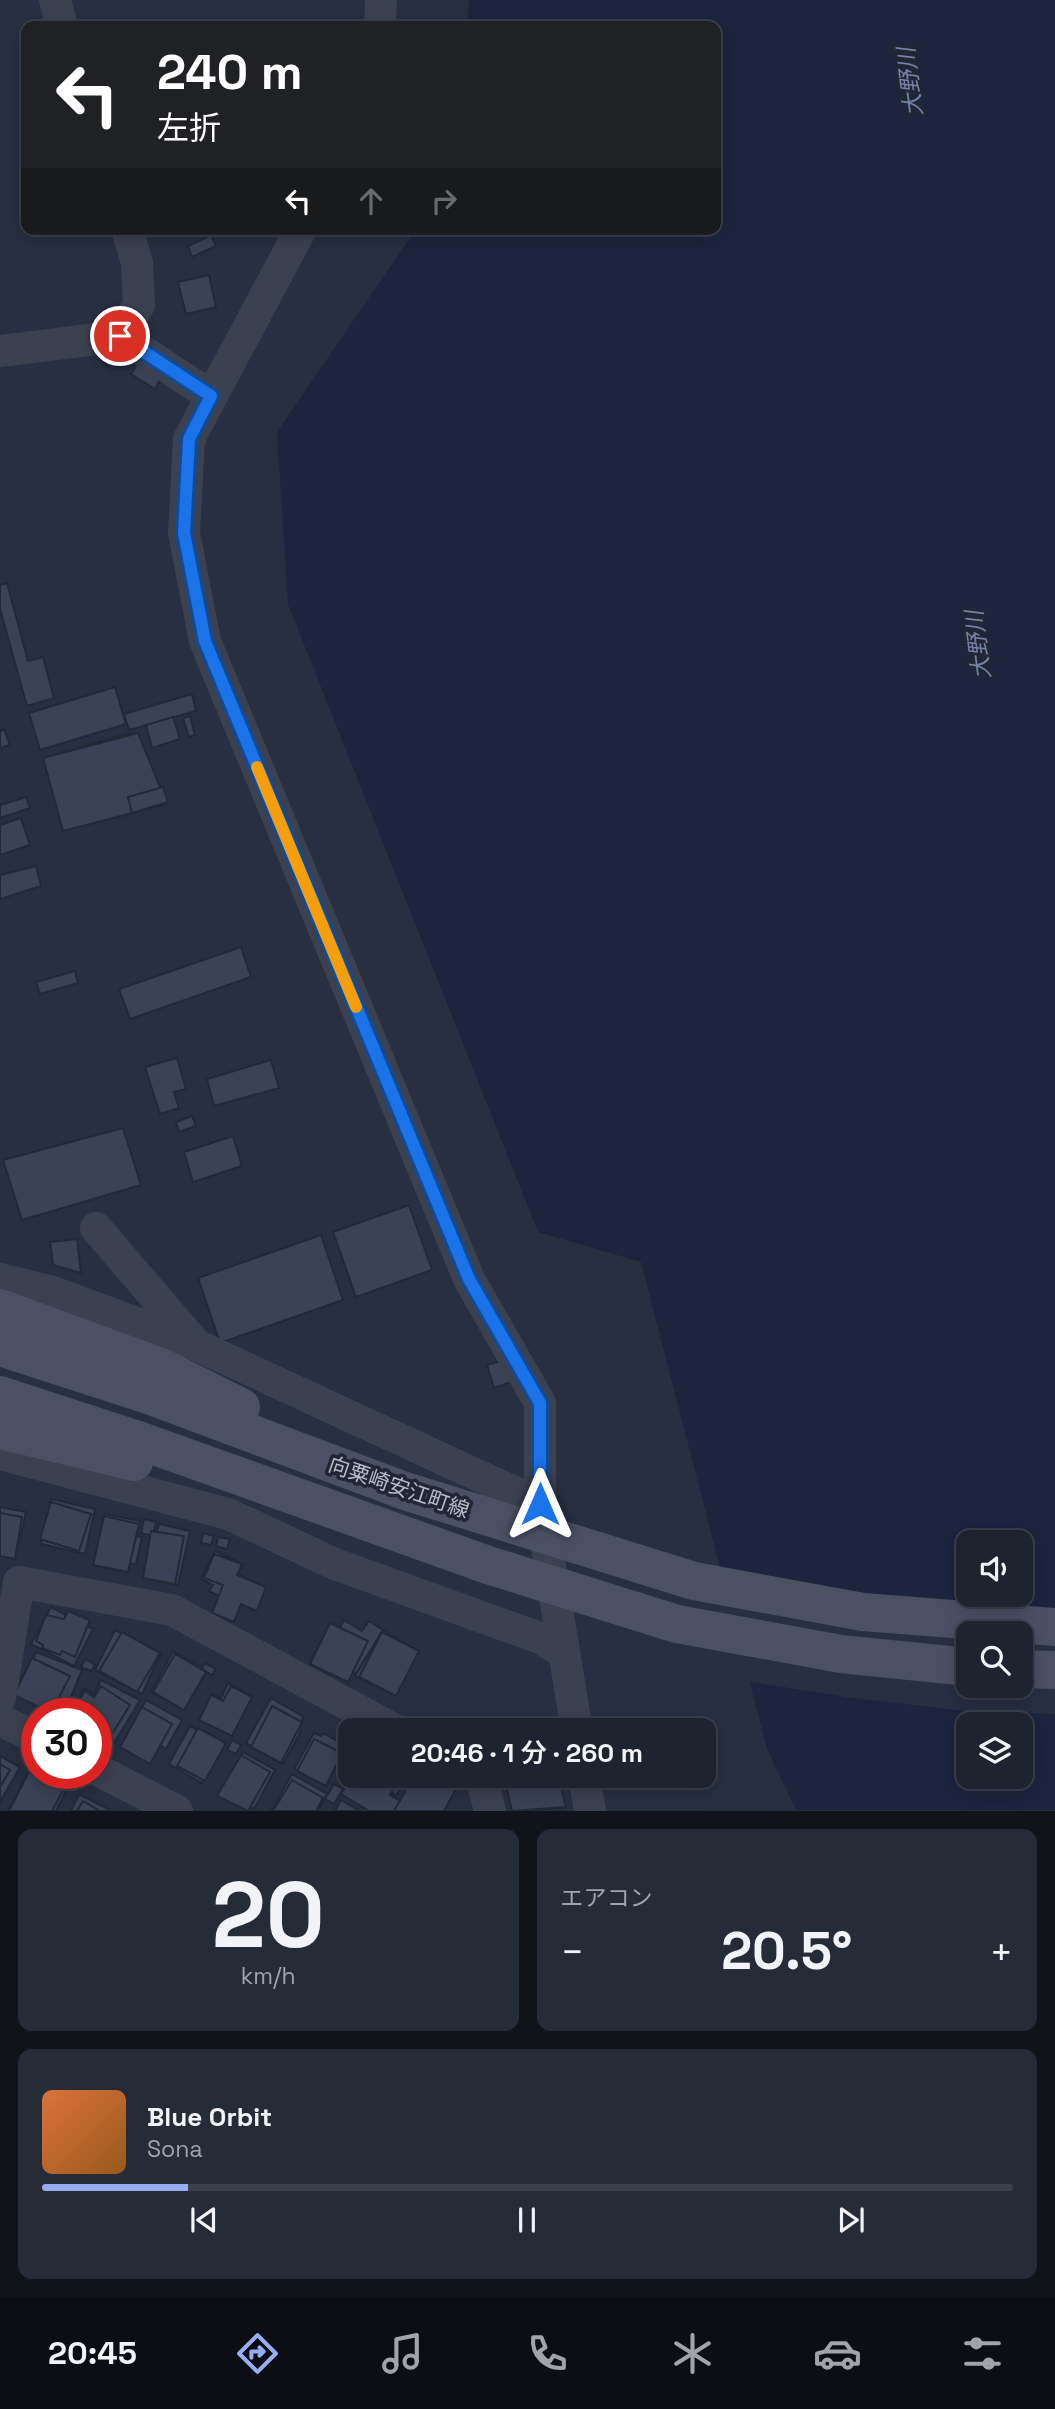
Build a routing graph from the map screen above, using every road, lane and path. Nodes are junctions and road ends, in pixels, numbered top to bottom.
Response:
1 (55, 0) edge
2 (381, 0) edge
3 (61, 21) edge
4 (380, 21) edge
5 (129, 235) edge
6 (298, 235) edge
7 (120, 336) junction
8 (0, 351) edge
9 (211, 396) junction
10 (96, 1228) dead end
11 (0, 1279) edge
12 (0, 1308) edge
13 (196, 1345) junction
14 (0, 1347) edge
15 (0, 1395) edge
16 (0, 1430) edge
17 (0, 1454) edge
18 (405, 1491) junction
19 (540, 1504) junction
20 (351, 1514) junction
21 (9, 1579) edge
22 (1055, 1627) edge
23 (564, 1653) junction
24 (956, 1666) edge
25 (1033, 1670) edge
26 (1055, 1670) edge
27 (0, 1698) edge
28 (373, 1718) edge
29 (574, 1718) edge
30 (0, 1720) edge
31 (21, 1730) edge
32 (112, 1777) edge
33 (484, 1788) edge
34 (586, 1788) edge
35 (177, 1811) edge
36 (490, 1811) edge
37 (590, 1811) edge

1 - 3 street
2 - 4 street
5 - 7 street
6 - 9 street
7 - 8 street
7 - 9 street
9 - 19 street
10 - 13 street
11 - 13 street
12 - 18 main road
13 - 19 street
14 - 18 main road, 向粟崎安江町線
15 - 20 main road, 向粟崎安江町線
16 - 20 main road
17 - 23 street
18 - 22 main road, 向粟崎安江町線
19 - 23 street
20 - 24 main road, 向粟崎安江町線
21 - 27 street
21 - 28 street
23 - 29 street
25 - 26 main road
30 - 31 street
32 - 35 street
33 - 36 street
34 - 37 street

